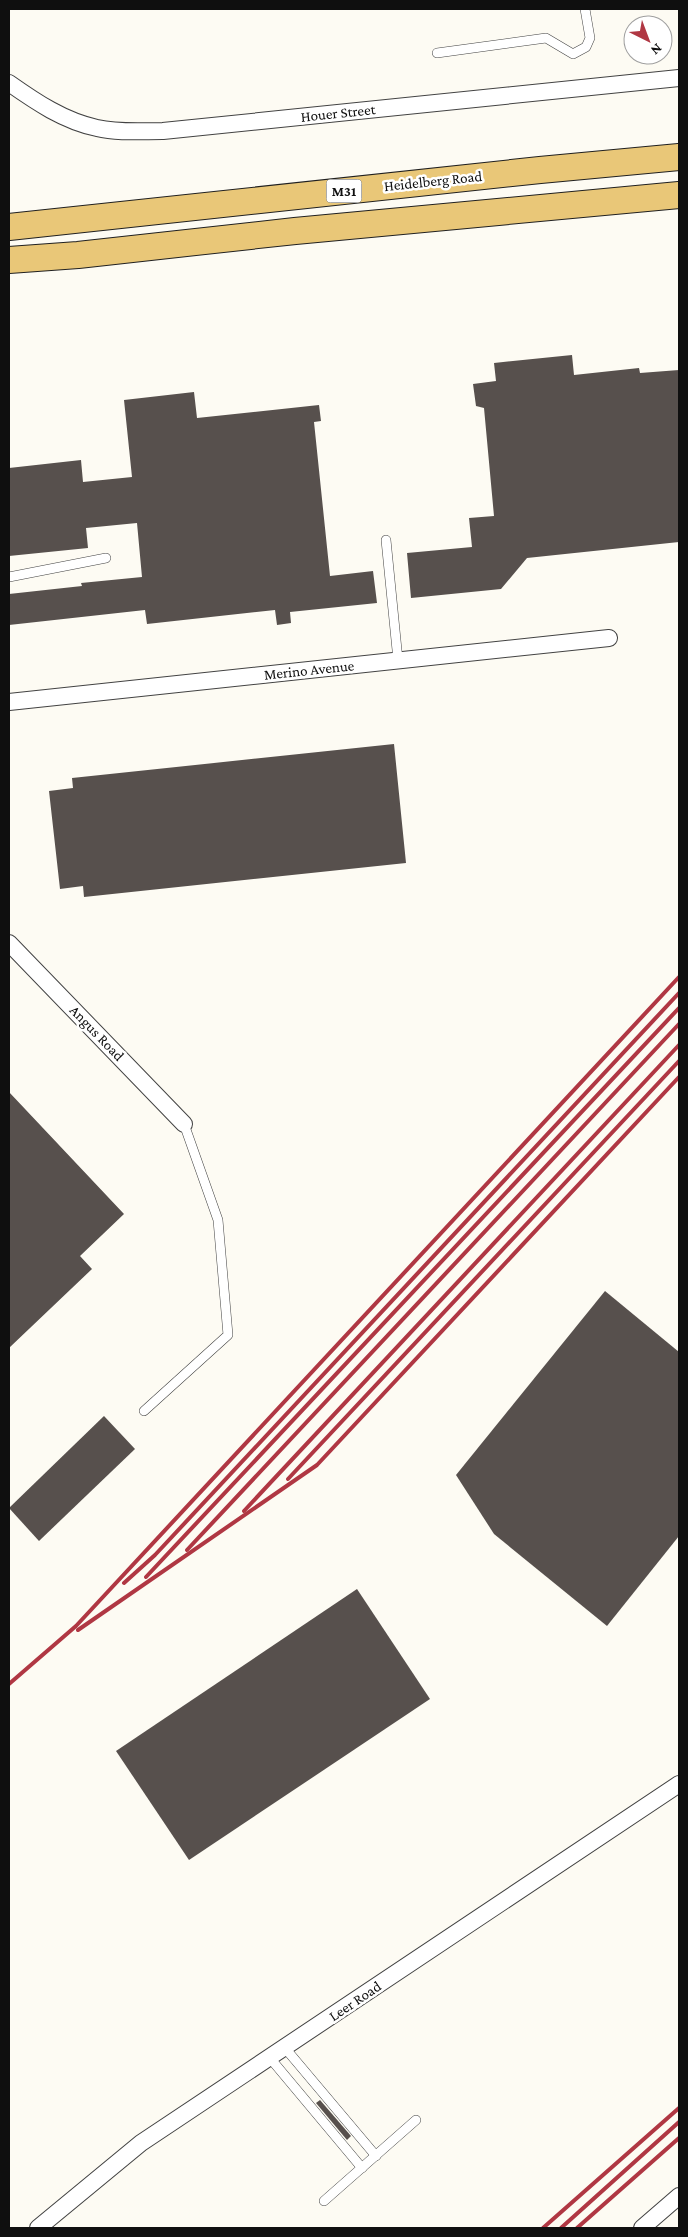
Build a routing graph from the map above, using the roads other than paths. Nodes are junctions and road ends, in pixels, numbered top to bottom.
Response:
1 (585, 9) edge
2 (436, 53) dead end
3 (679, 78) edge
4 (9, 83) edge
5 (679, 157) edge
6 (679, 195) edge
7 (9, 227) edge
8 (9, 260) edge
9 (386, 540) dead end
10 (106, 558) dead end
11 (9, 577) edge
12 (609, 638) dead end
13 (398, 660) junction
14 (9, 702) edge
15 (9, 943) edge
16 (184, 1124) joint
17 (144, 1411) dead end
18 (679, 1784) edge
19 (284, 2048) junction
20 (270, 2058) junction
21 (416, 2120) dead end
22 (376, 2156) junction
23 (362, 2168) junction
24 (679, 2196) edge
25 (324, 2202) dead end
26 (38, 2228) edge
27 (642, 2228) edge

1 - 2 lane
3 - 4 street, Houer Street
5 - 7 main road, Heidelberg Road / M31
6 - 8 main road, M31
9 - 13 lane
10 - 11 lane
12 - 13 street, Merino Avenue
13 - 14 street, Merino Avenue
15 - 16 street, Angus Road
16 - 17 lane
18 - 19 street, Leer Road
19 - 20 street, Leer Road
19 - 22 lane
20 - 23 lane
20 - 26 street, Leer Road
21 - 22 lane
22 - 23 lane
23 - 25 lane
24 - 27 street

